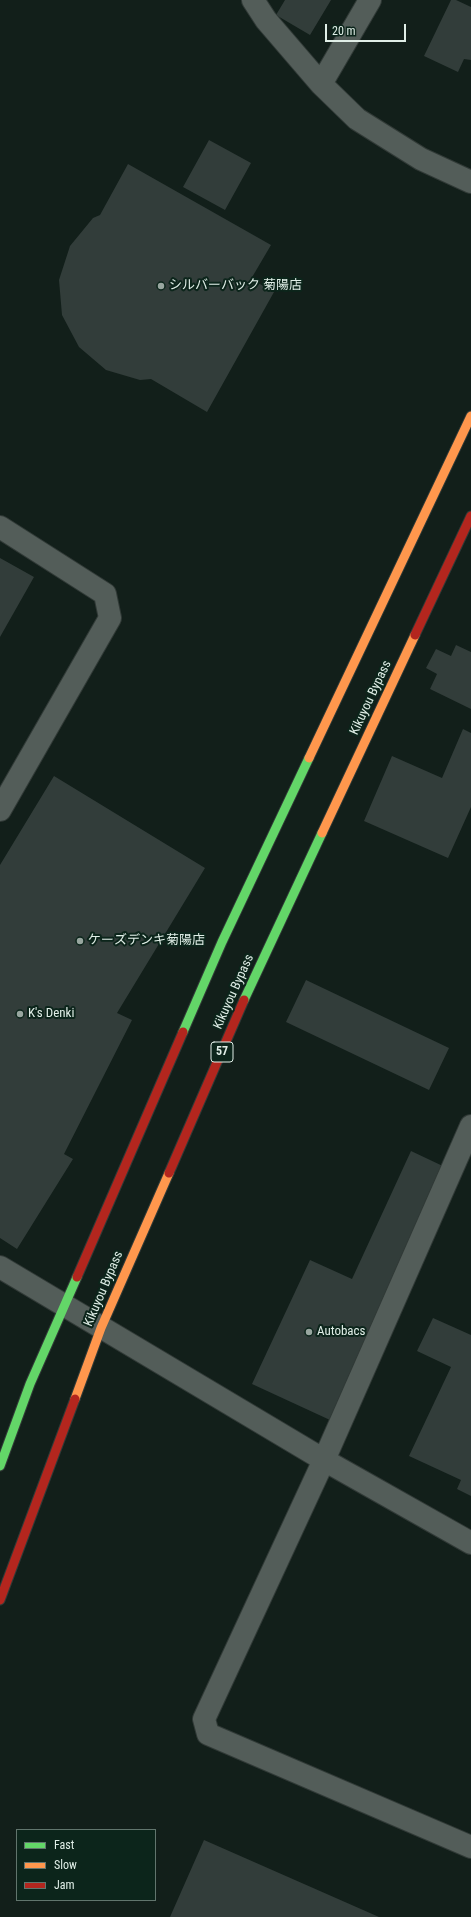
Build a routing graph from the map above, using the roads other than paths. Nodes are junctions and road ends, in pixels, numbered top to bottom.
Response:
1 (253, 0) edge
2 (370, 0) edge
3 (321, 84) junction
4 (471, 182) edge
5 (471, 416) edge
6 (471, 516) edge
7 (0, 526) edge
8 (0, 810) edge
9 (471, 1126) edge
10 (464, 1157) edge
11 (0, 1267) edge
12 (64, 1306) junction
13 (100, 1328) junction
14 (324, 1460) junction
15 (0, 1466) edge
16 (471, 1543) edge
17 (0, 1600) edge
18 (471, 1847) edge

1 - 3 street
2 - 3 street
3 - 4 street
5 - 12 highway
6 - 13 highway, Kikuyou Bypass / 57
7 - 8 street
9 - 10 street
10 - 14 street
11 - 12 street
12 - 13 street
12 - 15 highway
13 - 14 street
13 - 17 highway, Kikuyou Bypass / 57
14 - 16 street
14 - 18 street

